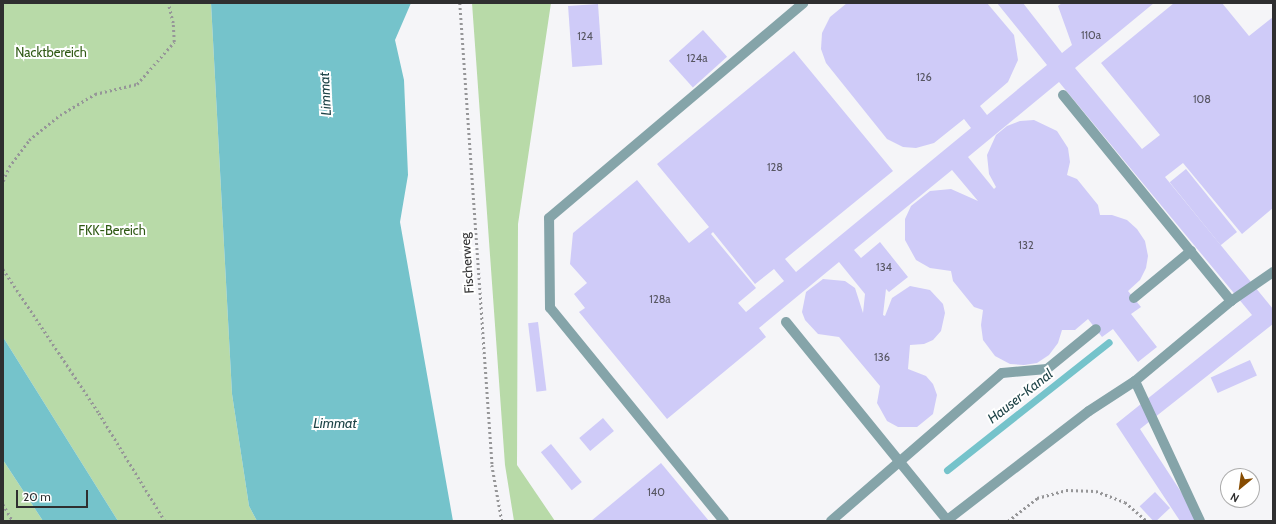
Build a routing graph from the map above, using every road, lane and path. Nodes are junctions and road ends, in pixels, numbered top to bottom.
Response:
1 (168, 3) edge
2 (460, 3) edge
3 (803, 3) edge
4 (1063, 95) dead end
5 (3, 181) edge
6 (1191, 251) junction
7 (3, 269) edge
8 (1273, 273) edge
9 (1134, 298) dead end
10 (1231, 301) junction
11 (786, 322) dead end
12 (1096, 330) dead end
13 (1135, 381) junction
14 (900, 461) junction
15 (3, 504) edge
16 (947, 520) edge
17 (13, 521) edge
18 (166, 521) edge
19 (502, 521) edge
20 (724, 521) edge
21 (831, 521) edge
22 (1008, 521) edge
23 (1147, 521) edge
24 (1200, 521) edge

1 - 5 path
2 - 19 path, Fischerweg
3 - 20 lane
4 - 6 lane
6 - 9 lane
6 - 10 lane
7 - 18 path
8 - 10 lane
10 - 13 lane
11 - 14 lane
12 - 14 lane
13 - 16 lane
13 - 24 lane
14 - 16 lane
14 - 21 lane
15 - 17 path
22 - 23 path

